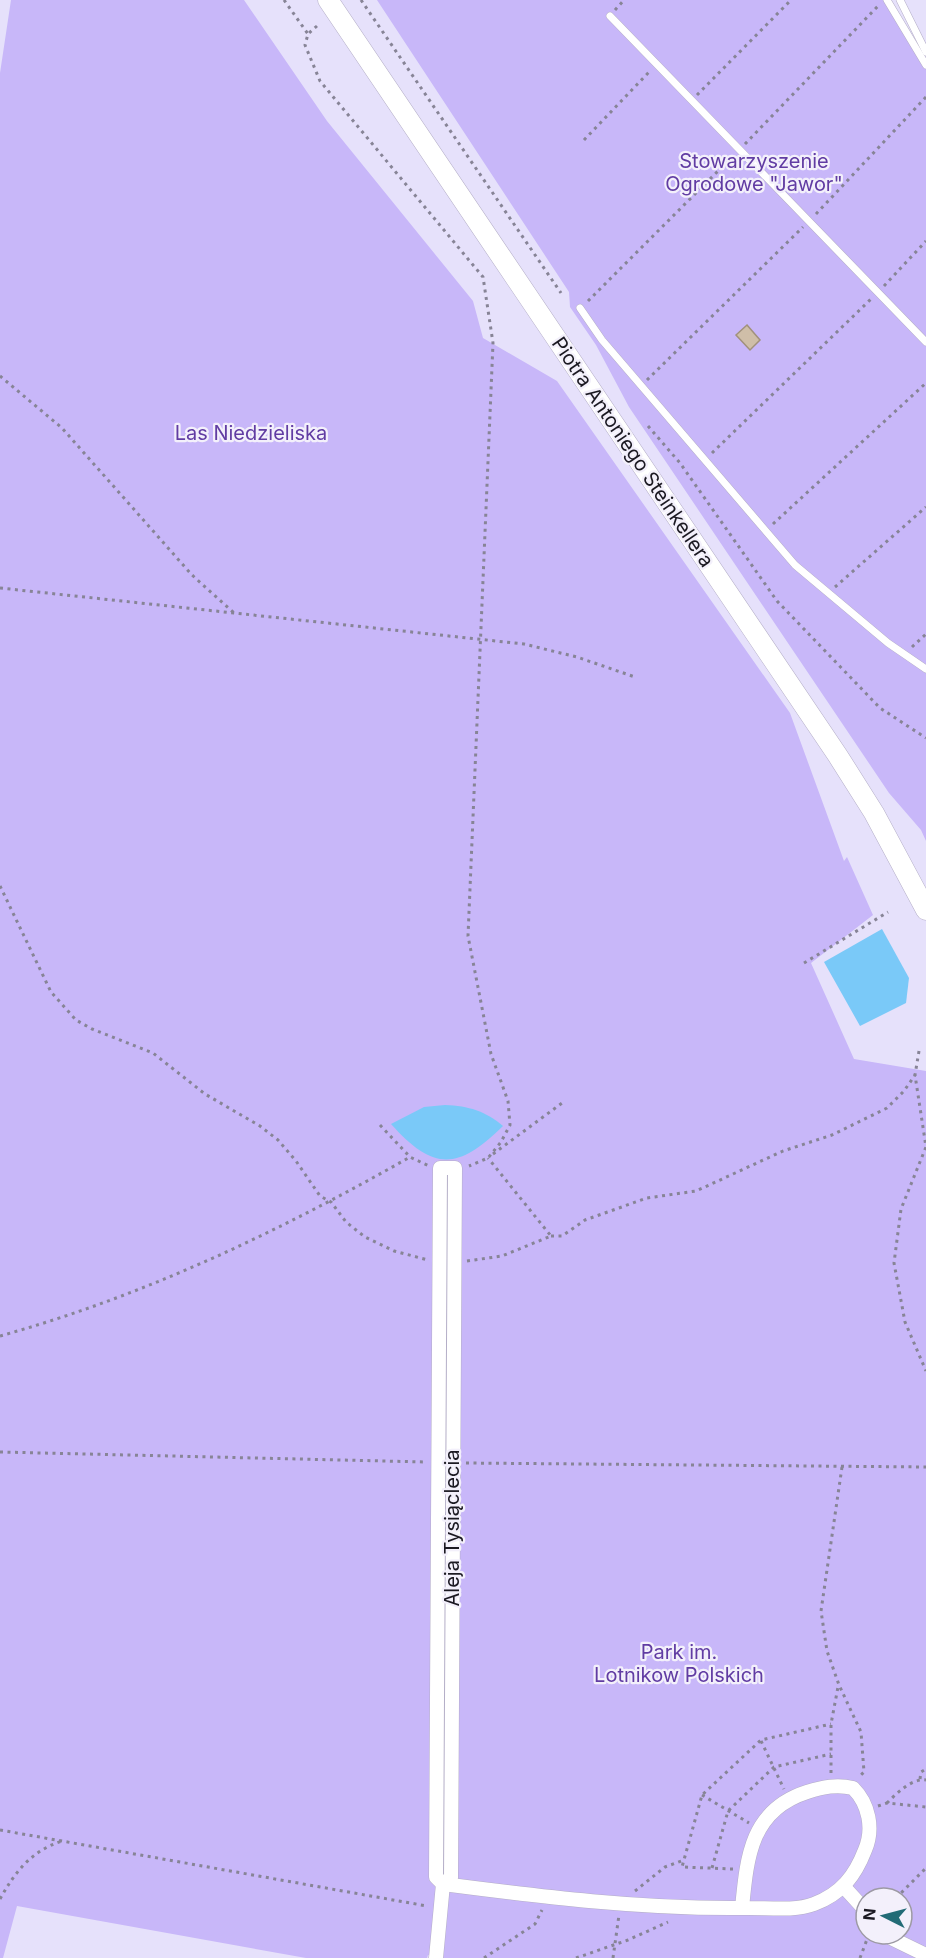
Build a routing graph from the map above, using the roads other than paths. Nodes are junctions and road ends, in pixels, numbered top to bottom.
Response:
1 (328, 0) edge
2 (887, 0) edge
3 (900, 0) edge
4 (610, 16) dead end
5 (926, 51) edge
6 (926, 65) edge
7 (580, 308) dead end
8 (926, 342) edge
9 (926, 669) edge
10 (926, 910) edge
11 (443, 1884) junction
12 (845, 1888) junction
13 (854, 1898) edge
14 (742, 1908) junction
15 (898, 1946) edge
16 (908, 1946) edge
17 (926, 1955) edge
18 (436, 1958) edge
19 (909, 1958) edge

1 - 10 street, Piotra Antoniego Steinkellera
2 - 6 lane
3 - 5 lane
4 - 8 lane
7 - 9 lane
11 - 11 street, Aleja Tysiąclecia
11 - 14 street
11 - 18 street, Aleja Tysiąclecia
12 - 13 street
12 - 14 street
12 - 14 street
15 - 19 street
16 - 17 street

